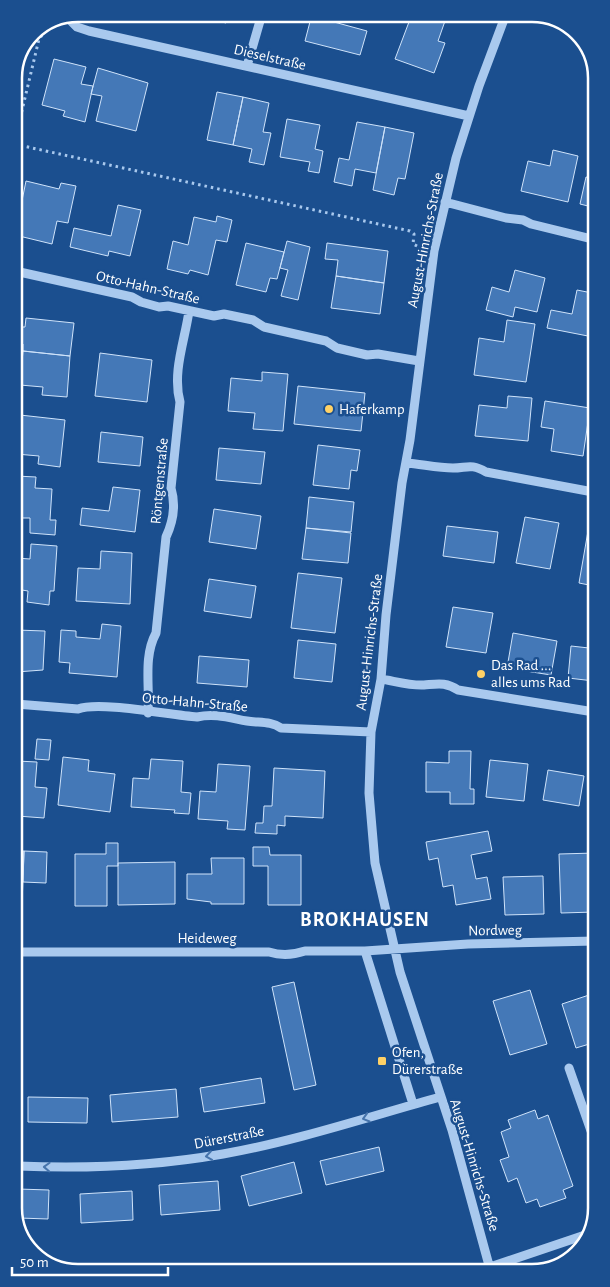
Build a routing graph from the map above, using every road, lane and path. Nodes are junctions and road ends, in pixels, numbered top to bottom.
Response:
1 (260, 22) edge
2 (73, 23) edge
3 (503, 23) edge
4 (39, 39) edge
5 (247, 66) junction
6 (23, 106) edge
7 (470, 116) junction
8 (23, 146) edge
9 (444, 202) junction
10 (588, 237) edge
11 (434, 251) junction
12 (23, 273) edge
13 (189, 311) junction
14 (419, 361) junction
15 (406, 462) junction
16 (588, 491) edge
17 (381, 679) junction
18 (22, 705) edge
19 (588, 711) edge
20 (148, 712) junction
21 (371, 732) junction
22 (588, 941) edge
23 (395, 949) junction
24 (365, 951) junction
25 (22, 952) edge
26 (569, 1068) dead end
27 (440, 1097) junction
28 (414, 1104) junction
29 (588, 1122) edge
30 (22, 1166) edge
31 (579, 1237) edge
32 (489, 1264) edge
33 (502, 1264) edge

1 - 5 street
2 - 5 street, Dieselstraße
3 - 7 street, August-Hinrichs-Straße
4 - 6 path
5 - 7 street, Dieselstraße
7 - 9 street, August-Hinrichs-Straße
8 - 11 path
9 - 10 street
9 - 11 street, August-Hinrichs-Straße
11 - 14 street, August-Hinrichs-Straße
12 - 13 street, Otto-Hahn-Straße
13 - 14 street, Otto-Hahn-Straße
13 - 20 street, Röntgenstraße
14 - 15 street, August-Hinrichs-Straße
15 - 16 street
15 - 17 street, August-Hinrichs-Straße
17 - 19 street
17 - 21 street, August-Hinrichs-Straße
18 - 20 street, Otto-Hahn-Straße
20 - 21 street, Otto-Hahn-Straße
21 - 23 street, August-Hinrichs-Straße
22 - 23 street, Nordweg
23 - 24 street, Heideweg
23 - 27 street, August-Hinrichs-Straße
24 - 25 street, Heideweg
24 - 28 street
26 - 29 street
27 - 28 street, Dürerstraße
27 - 32 street, August-Hinrichs-Straße
28 -> 30 street, Dürerstraße
31 - 33 street

